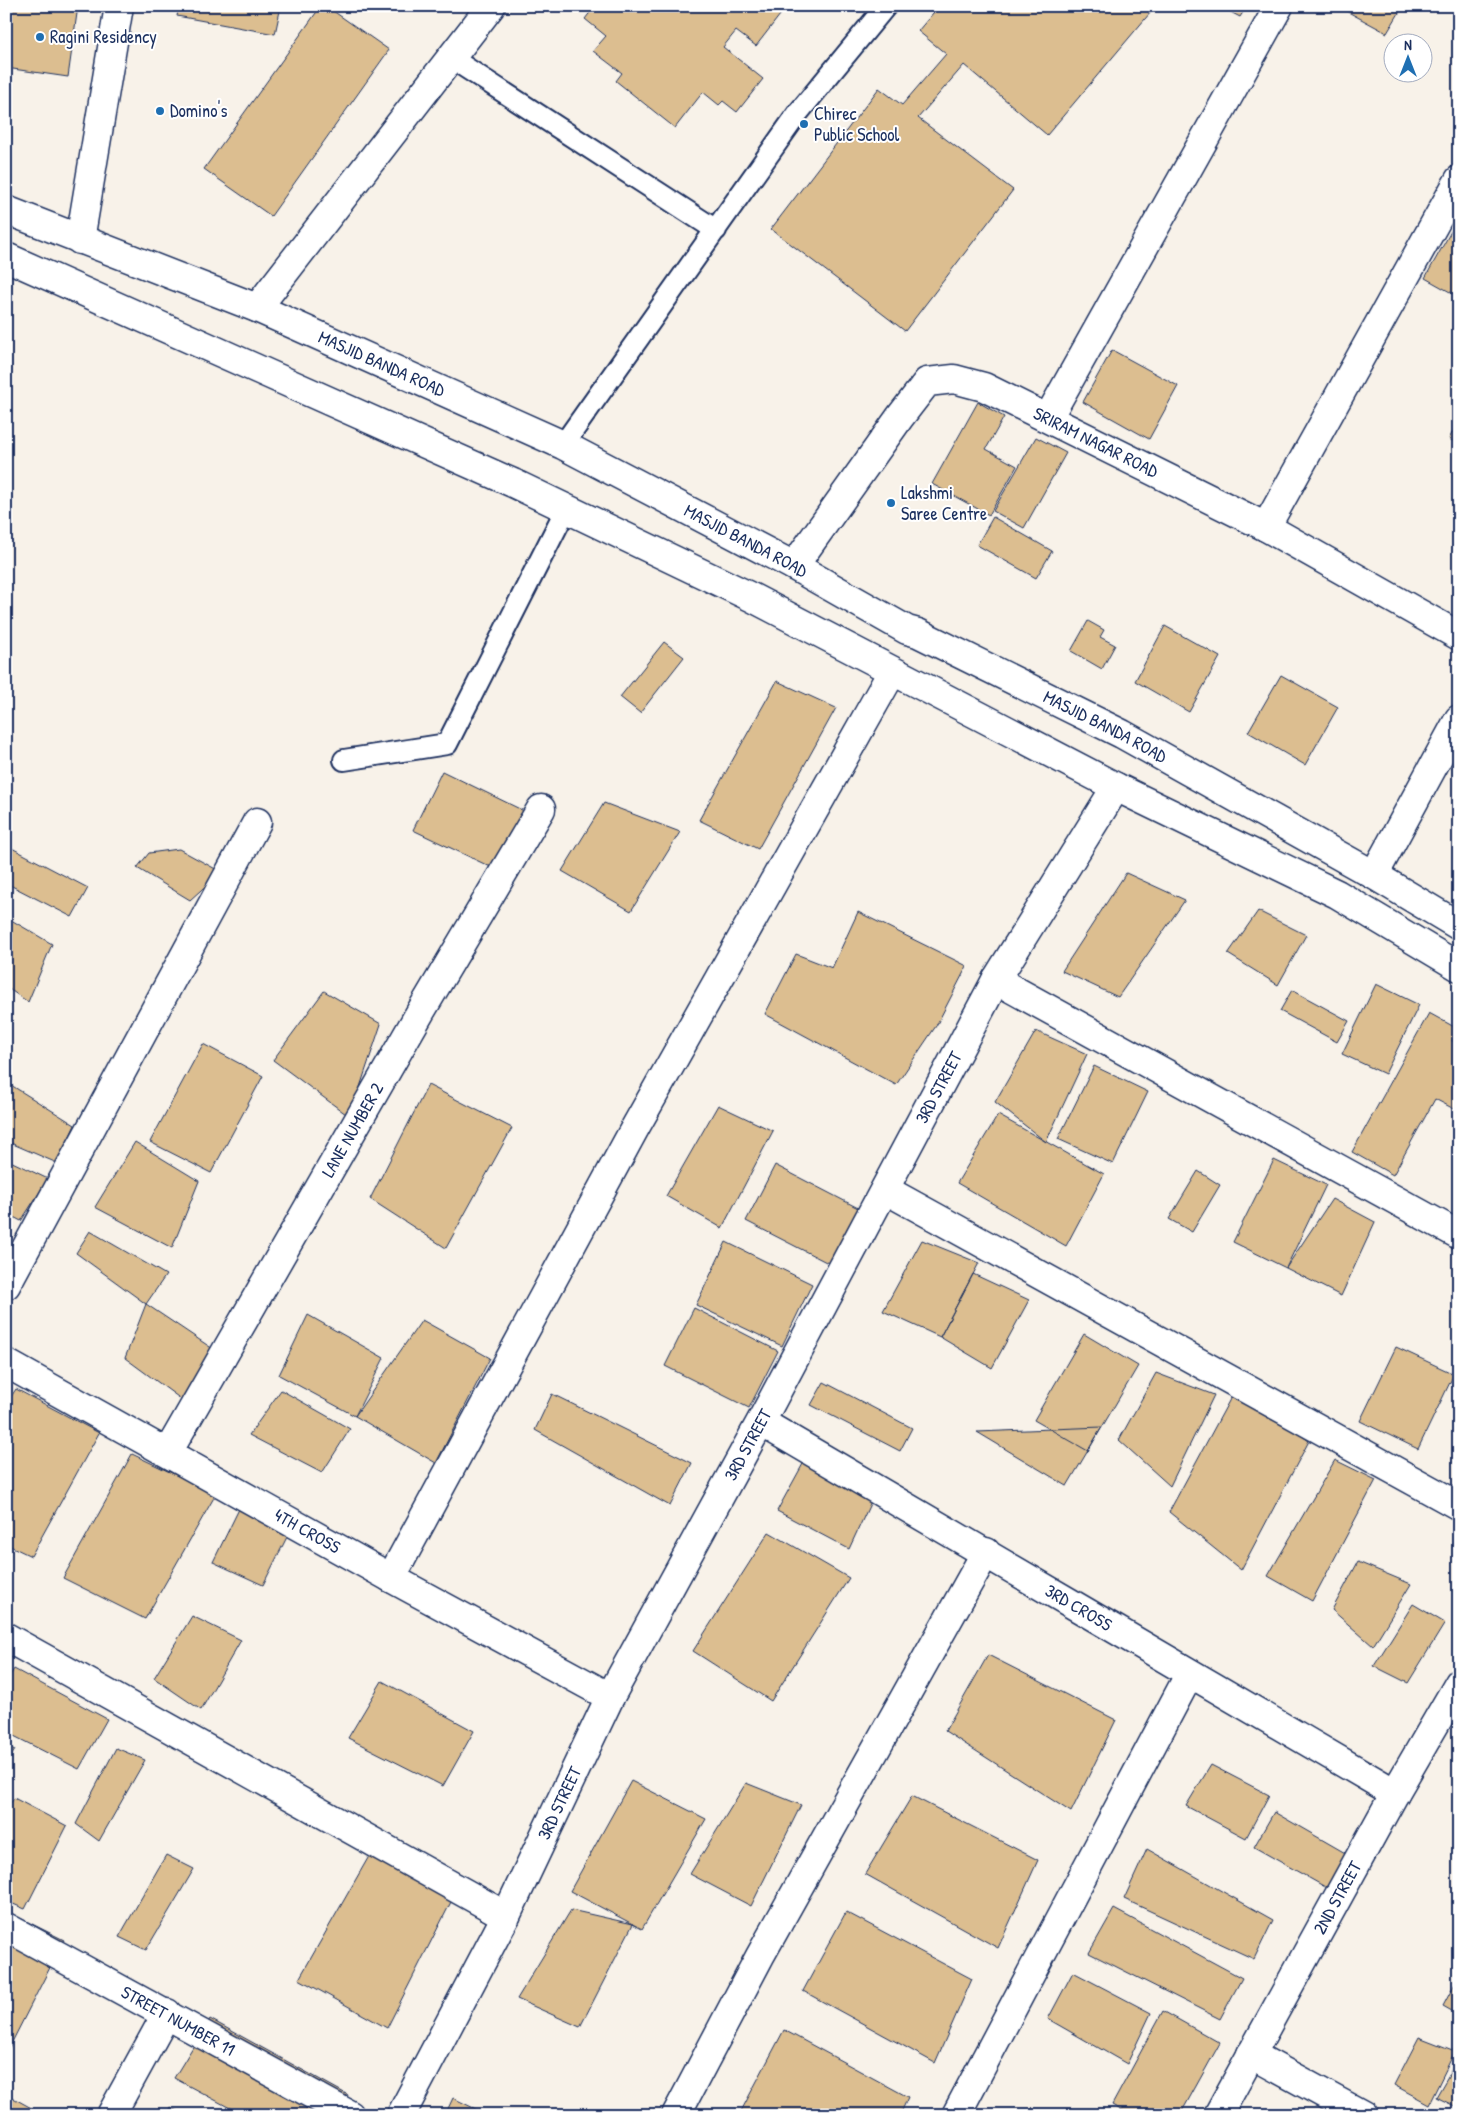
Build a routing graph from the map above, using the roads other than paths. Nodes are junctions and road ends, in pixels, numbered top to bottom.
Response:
1 (119, 6) edge
2 (490, 6) edge
3 (886, 6) edge
4 (1279, 6) edge
5 (451, 58) junction
6 (1459, 180) edge
7 (6, 210) edge
8 (716, 230) junction
9 (80, 240) junction
10 (6, 257) edge
11 (257, 308) junction
12 (1048, 418) junction
13 (563, 445) junction
14 (566, 509) junction
15 (1266, 527) junction
16 (794, 566) junction
17 (1459, 636) edge
18 (892, 672) junction
19 (1459, 719) edge
20 (344, 760) dead end
21 (1116, 787) junction
22 (541, 809) dead end
23 (257, 822) dead end
24 (1374, 875) junction
25 (1459, 926) edge
26 (1459, 967) edge
27 (996, 980) junction
28 (886, 1190) junction
29 (1459, 1235) edge
30 (6, 1285) edge
31 (6, 1363) edge
32 (761, 1422) junction
33 (168, 1452) junction
34 (1459, 1506) edge
35 (986, 1552) junction
36 (391, 1578) junction
37 (6, 1638) edge
38 (1189, 1674) junction
39 (1459, 1683) edge
40 (610, 1697) junction
41 (1395, 1793) junction
42 (506, 1916) junction
43 (6, 1926) edge
44 (167, 2013) junction
45 (1251, 2054) junction
46 (111, 2115) edge
47 (350, 2115) edge
48 (401, 2115) edge
49 (676, 2115) edge
50 (956, 2115) edge
51 (1218, 2115) edge
52 (1363, 2115) edge

1 - 9 street
2 - 5 street
3 - 8 lane
4 - 12 street
5 - 8 lane
5 - 11 street
6 - 15 street
7 - 9 street, MASJID BANDA ROAD
8 - 13 lane
9 - 11 street, MASJID BANDA ROAD
10 - 14 street
11 - 13 street, MASJID BANDA ROAD
12 - 15 street, SRIRAM NAGAR ROAD
12 - 16 street, SRIRAM NAGAR ROAD
13 - 16 street, MASJID BANDA ROAD
14 - 18 street
14 - 20 lane
15 - 17 street, SRIRAM NAGAR ROAD
16 - 24 street, MASJID BANDA ROAD
18 - 21 street
18 - 36 street
19 - 24 street
21 - 26 street
21 - 27 street, 3RD STREET
22 - 33 street, LANE NUMBER 2
23 - 30 street
24 - 25 street, MASJID BANDA ROAD
27 - 28 street, 3RD STREET
27 - 29 street
28 - 32 street, 3RD STREET
28 - 34 street
31 - 33 street, 4TH CROSS
32 - 35 street, 3RD CROSS
32 - 40 street, 3RD STREET
33 - 36 street, 4TH CROSS
35 - 38 street, 3RD CROSS
35 - 49 street
36 - 40 street, 4TH CROSS
37 - 42 street
38 - 41 street, 3RD CROSS
38 - 50 street
39 - 41 street, 2ND STREET
40 - 42 street, 3RD STREET
41 - 45 street, 2ND STREET
42 - 48 street, 3RD STREET
43 - 44 street, STREET NUMBER 11
44 - 46 street
44 - 47 street, STREET NUMBER 11
45 - 51 street, 2ND STREET
45 - 52 street

